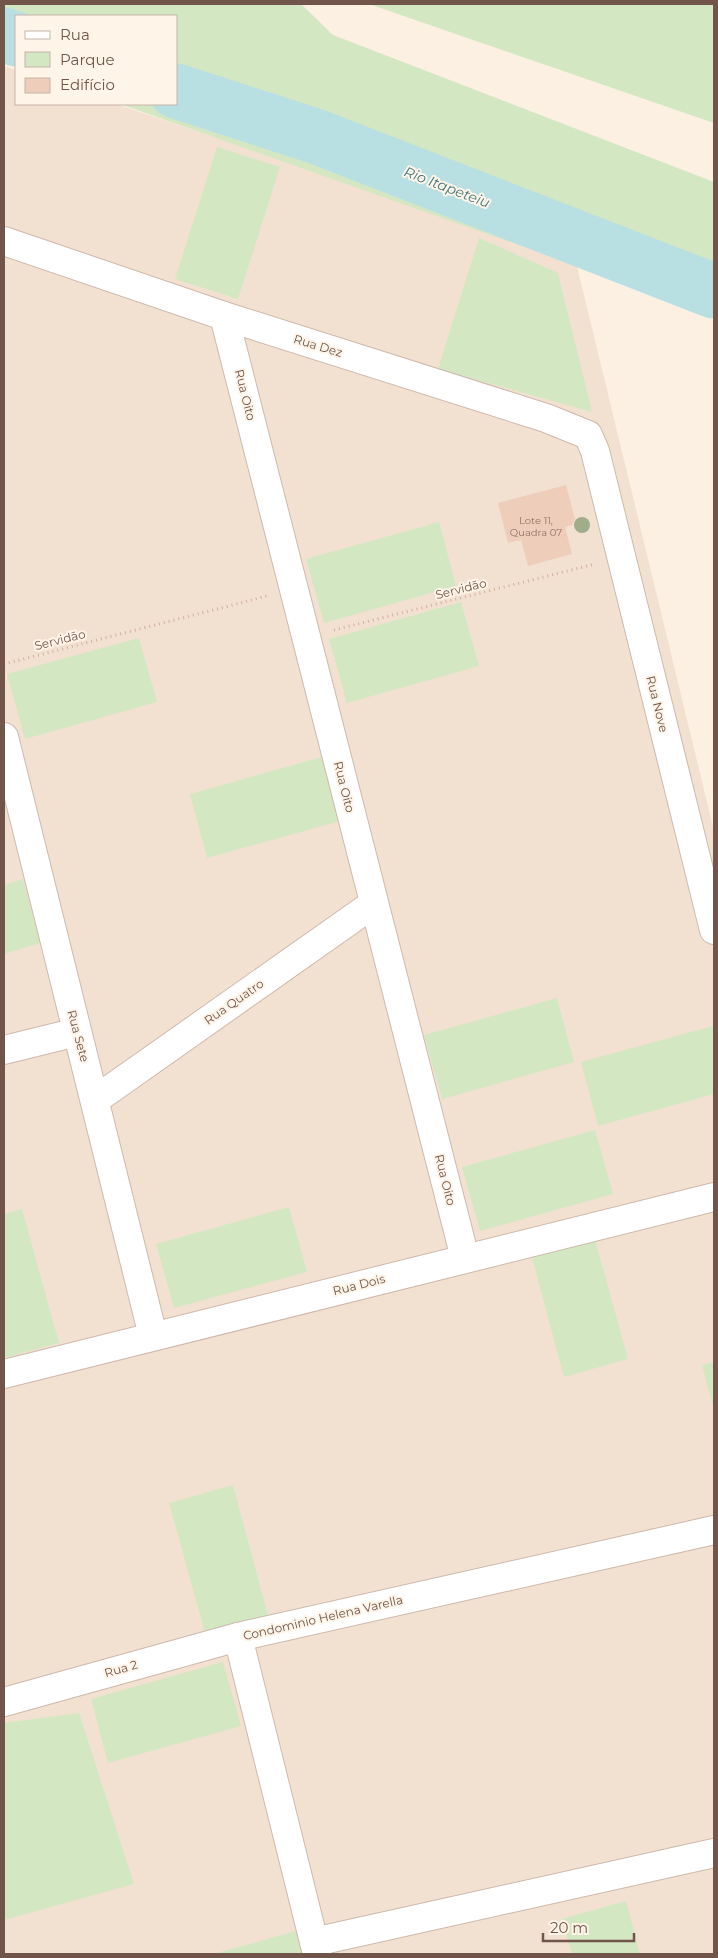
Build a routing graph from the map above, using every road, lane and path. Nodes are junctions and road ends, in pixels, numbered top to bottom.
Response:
1 (4, 241) edge
2 (224, 316) junction
3 (601, 479) joint
4 (620, 558) junction
5 (294, 589) junction
6 (307, 637) junction
7 (4, 664) edge
8 (4, 737) edge
9 (373, 904) junction
10 (714, 930) edge
11 (77, 1032) junction
12 (4, 1050) edge
13 (95, 1100) junction
14 (714, 1197) edge
15 (465, 1258) junction
16 (153, 1336) junction
17 (4, 1374) edge
18 (714, 1530) edge
19 (238, 1636) junction
20 (4, 1702) edge
21 (714, 1853) edge
22 (316, 1948) edge

1 - 2 street, Rua Dez
2 - 3 street, Rua Dez
2 - 5 street, Rua Oito
3 - 4 street, Rua Nove
4 - 6 path, Servidão
4 - 10 street, Rua Nove
5 - 6 street, Rua Oito
5 - 7 path, Servidão
6 - 9 street, Rua Oito
8 - 11 street, Rua Sete
9 - 13 street, Rua Quatro
9 - 15 street, Rua Oito
11 - 12 street
11 - 13 street, Rua Sete
13 - 16 street, Rua Sete
14 - 15 street, Rua Dois
15 - 16 street, Rua Dois
16 - 17 street, Rua Dois
18 - 19 street, Condominio Helena Varella
19 - 20 street, Rua 2
19 - 22 street, Condominio Helena Varella
21 - 22 street, Condominio Helena Varella

